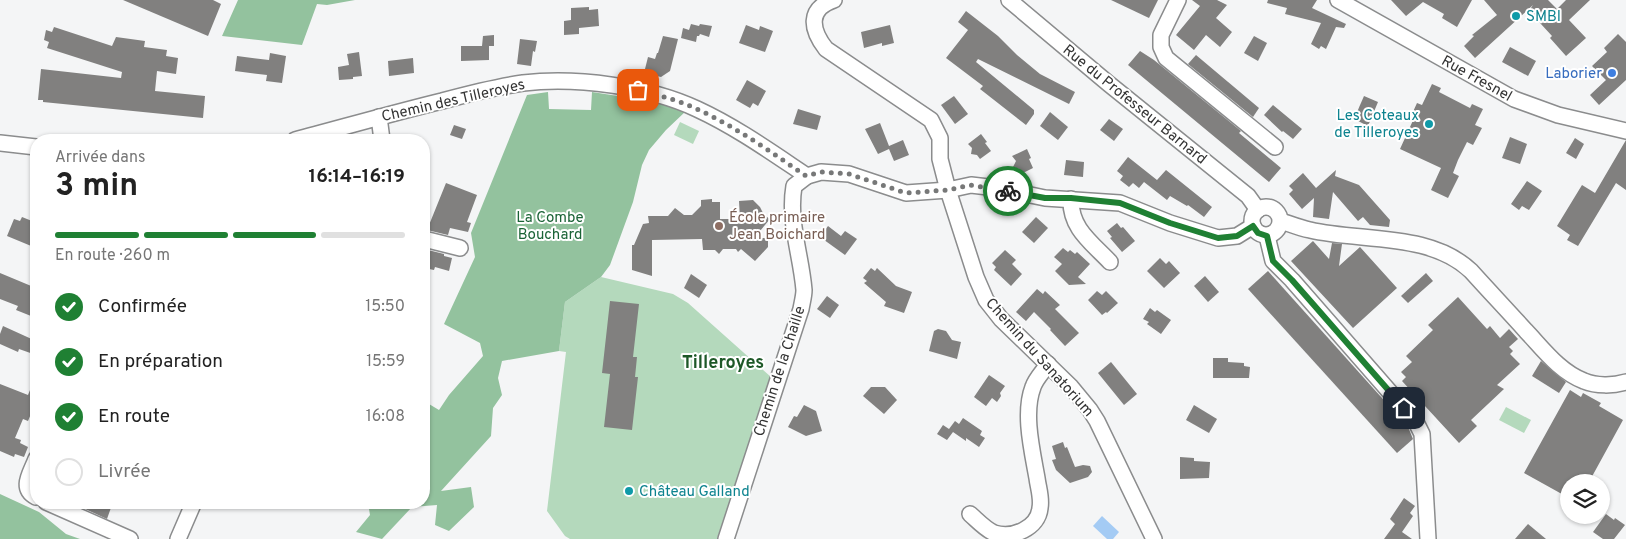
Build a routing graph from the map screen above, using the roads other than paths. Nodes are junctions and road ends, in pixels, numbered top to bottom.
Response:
1 (834, 0) edge
2 (1009, 0) edge
3 (1178, 0) edge
4 (1338, 0) edge
5 (379, 117) junction
6 (1626, 131) edge
7 (317, 134) edge
8 (381, 134) edge
9 (0, 143) edge
10 (30, 146) edge
11 (1275, 147) dead end
12 (806, 176) junction
13 (948, 190) junction
14 (1071, 198) junction
15 (1258, 210) junction
16 (1281, 221) junction
17 (1253, 226) junction
18 (1267, 236) junction
19 (430, 240) edge
20 (460, 248) dead end
21 (1110, 262) dead end
22 (1048, 364) junction
23 (1626, 382) edge
24 (30, 474) edge
25 (30, 494) edge
26 (62, 509) edge
27 (191, 509) edge
28 (970, 514) dead end
29 (130, 539) edge
30 (178, 539) edge
31 (726, 539) edge
32 (1154, 539) edge
33 (1428, 539) edge

1 - 13 street, Chemin du Sanatorium
2 - 15 street, Rue du Professeur Barnard
3 - 11 street
4 - 6 street, Rue Fresnel
5 - 7 street, Chemin des Tilleroyes
5 - 8 street
5 - 12 street, Chemin des Tilleroyes
9 - 10 street
12 - 13 street
12 - 31 street, Chemin de la Chaille
13 - 14 street
13 - 22 street, Chemin du Sanatorium
14 - 17 street
14 - 21 street
15 - 16 street
15 - 17 street
16 - 18 street
16 - 23 street
17 - 18 street
18 - 33 street
19 - 20 street
22 - 28 street
22 - 32 street, Chemin du Sanatorium
24 - 25 street
26 - 29 street
27 - 30 street

